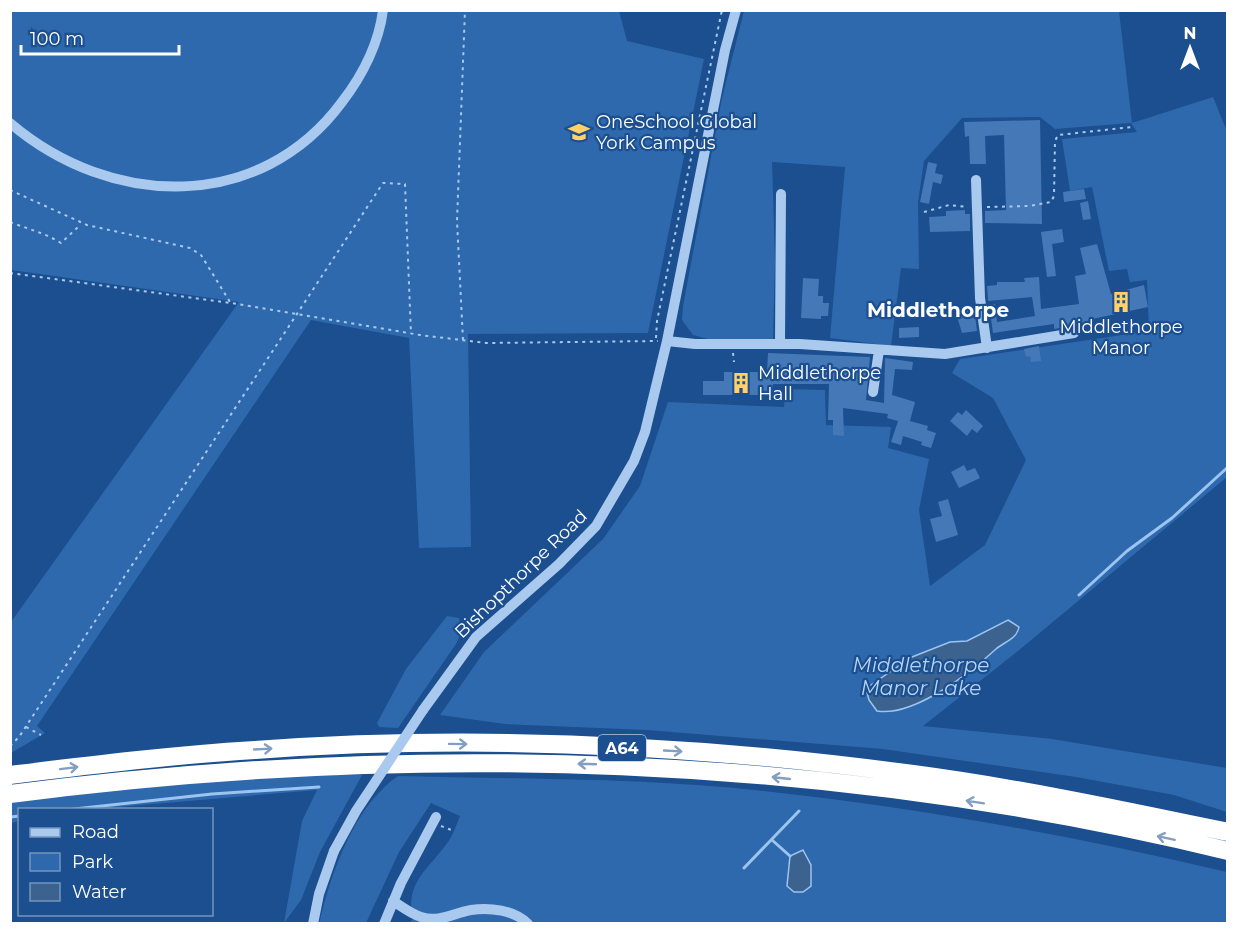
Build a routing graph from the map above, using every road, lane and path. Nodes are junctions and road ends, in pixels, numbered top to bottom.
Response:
1 (383, 10) edge
2 (465, 10) edge
3 (722, 10) edge
4 (736, 10) edge
5 (10, 123) edge
6 (1132, 127) dead end
7 (976, 180) dead end
8 (10, 190) edge
9 (781, 194) dead end
10 (976, 211) junction
11 (924, 212) dead end
12 (10, 222) edge
13 (78, 227) dead end
14 (10, 273) edge
15 (231, 303) junction
16 (296, 315) junction
17 (1074, 333) dead end
18 (411, 334) junction
19 (463, 340) junction
20 (662, 341) junction
21 (780, 344) junction
22 (987, 348) junction
23 (879, 350) junction
24 (873, 392) dead end
25 (26, 727) junction
26 (41, 735) dead end
27 (10, 746) edge
28 (10, 775) edge
29 (10, 794) edge
30 (436, 816) dead end
31 (1226, 844) edge
32 (393, 901) junction
33 (313, 924) edge
34 (384, 924) edge
35 (528, 924) edge

1 - 5 street
2 - 19 path
3 - 20 path
4 - 20 street, Bishopthorpe Road
6 - 10 path
7 - 10 street
8 - 15 path
9 - 21 street
10 - 11 path
10 - 22 street
12 - 13 path
14 - 15 path
15 - 16 path
16 - 18 path
16 - 18 path
16 - 25 path
17 - 22 street
18 - 19 path
19 - 20 path
20 - 21 street
20 - 33 street, Bishopthorpe Road, bridge
21 - 23 street
22 - 23 street
23 - 24 street
25 - 26 path
25 - 27 path
28 -> 31 highway, A64
31 -> 29 highway, A64
30 - 32 street
32 - 34 street
32 - 35 street

